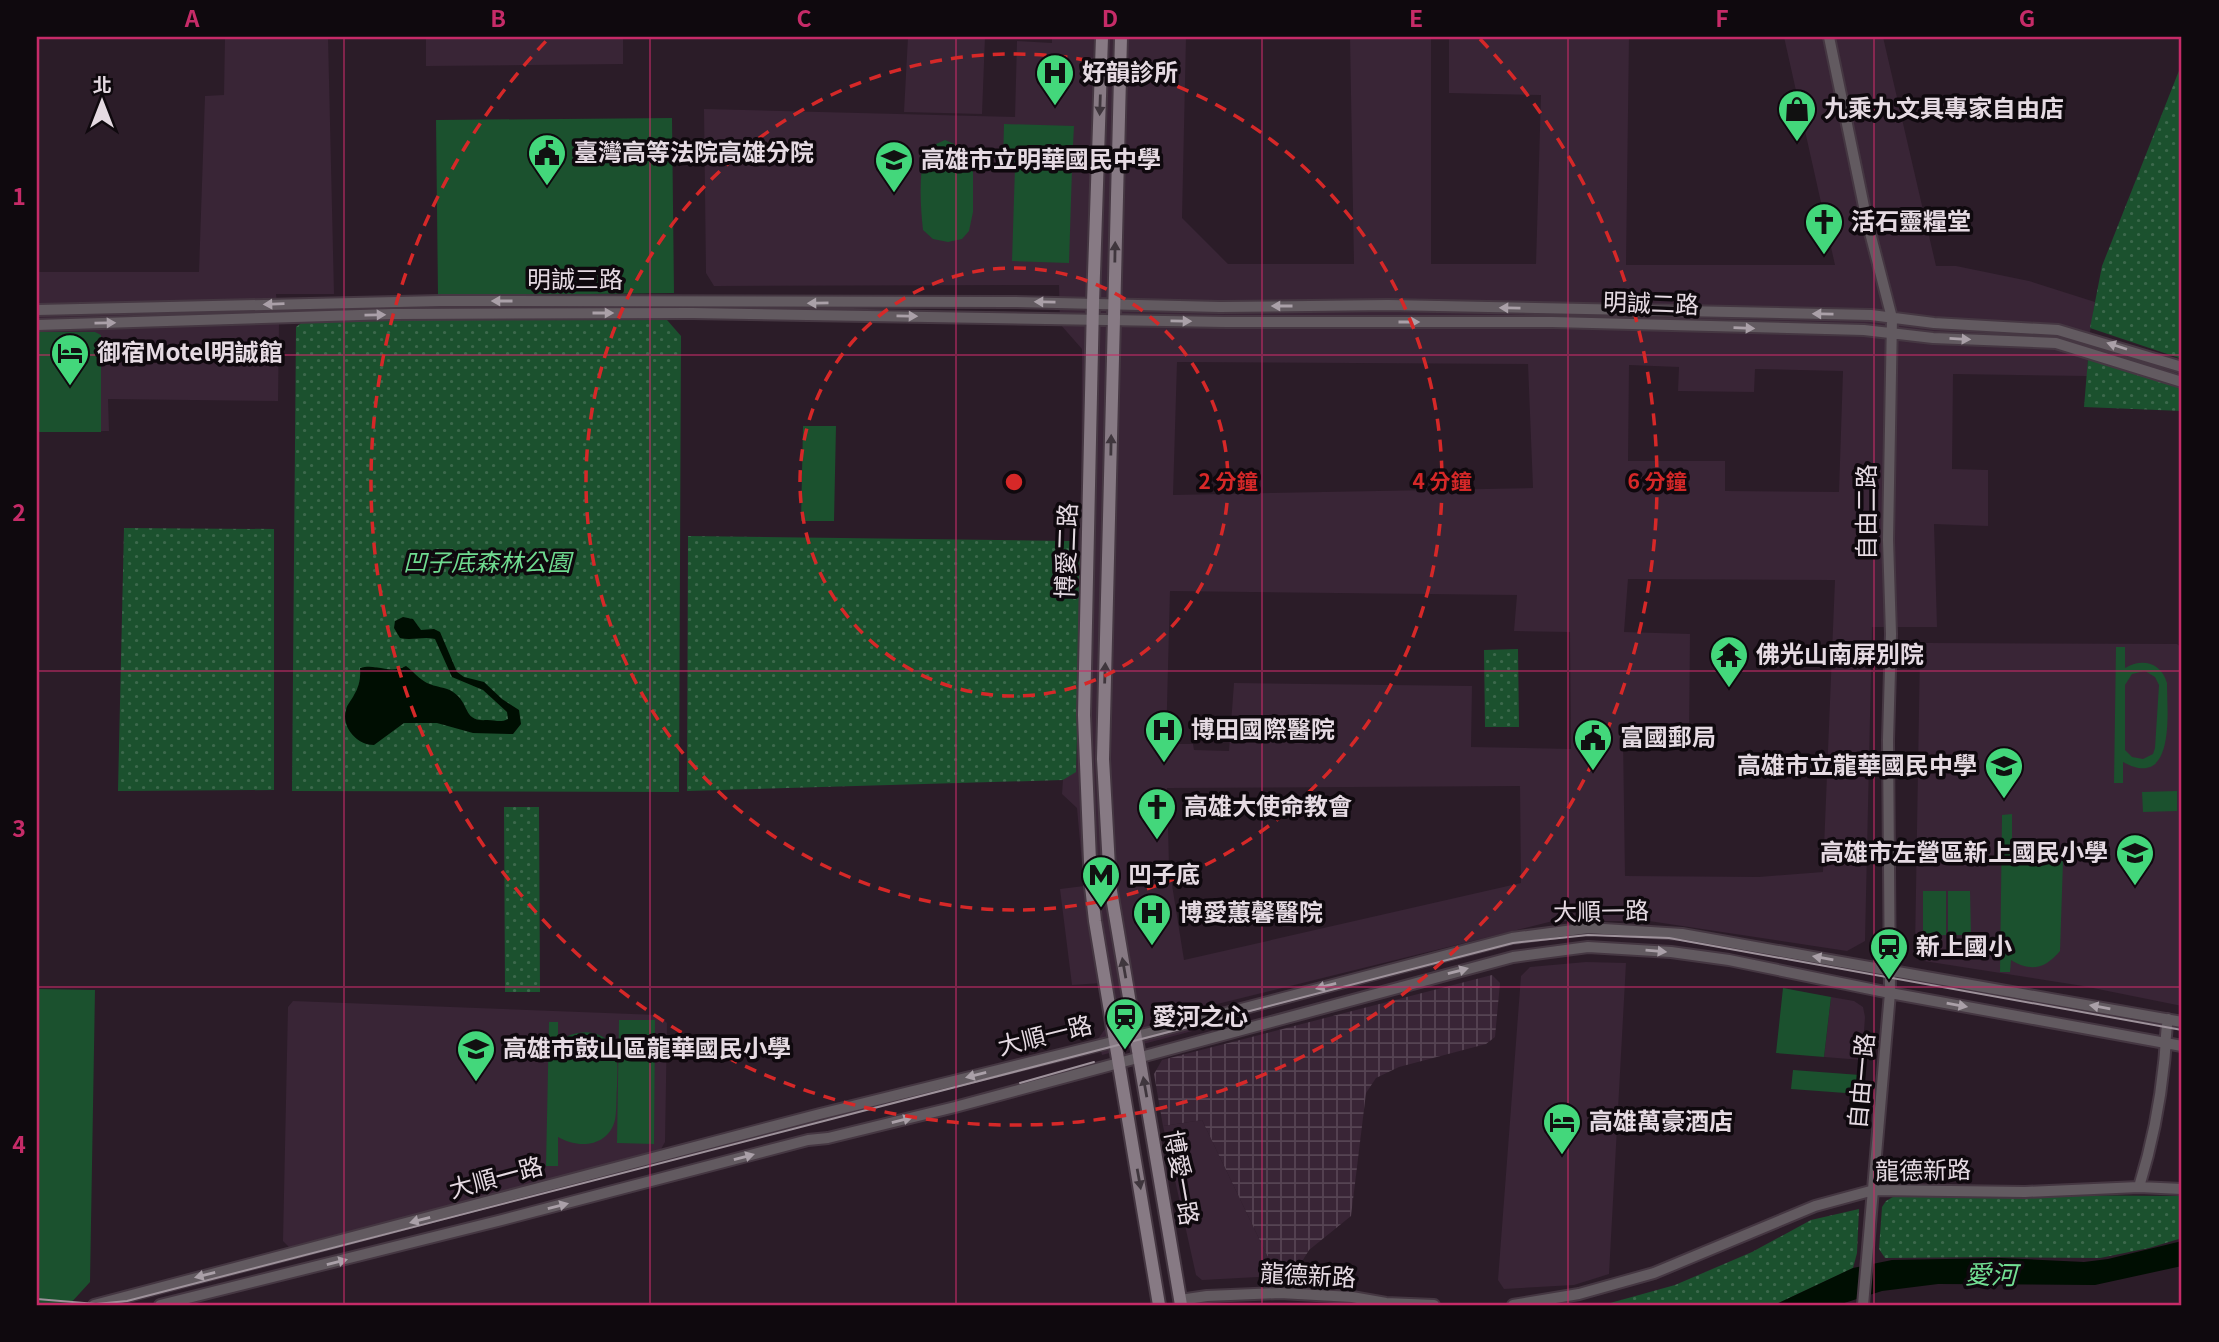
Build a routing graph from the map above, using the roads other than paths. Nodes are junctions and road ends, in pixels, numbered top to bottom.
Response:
1 (1102, 37) edge
2 (1121, 37) edge
3 (1829, 37) edge
4 (639, 301) junction
5 (1093, 303) junction
6 (1114, 303) junction
7 (37, 310) edge
8 (639, 313) junction
9 (1892, 318) junction
10 (1093, 320) junction
11 (1113, 320) junction
12 (37, 325) edge
13 (1892, 333) junction
14 (2182, 367) edge
15 (2182, 382) edge
16 (1891, 970) junction
17 (1890, 993) junction
18 (2168, 1019) junction
19 (2182, 1022) edge
20 (1135, 1035) junction
21 (1113, 1041) junction
22 (2163, 1042) junction
23 (2182, 1046) edge
24 (1139, 1058) junction
25 (1117, 1064) junction
26 (2139, 1187) junction
27 (2182, 1189) edge
28 (1874, 1190) junction
29 (1181, 1302) edge
30 (1863, 1304) edge
31 (94, 1305) edge
32 (160, 1305) edge
33 (1159, 1305) edge
34 (1434, 1305) edge
35 (1513, 1305) edge

1 -> 5 main road, 博愛二路
6 -> 2 main road, 博愛二路
3 - 9 street, 自由二路
5 -> 4 street, 明誠三路
4 -> 7 street, 明誠三路
4 - 8 street
5 - 6 street, 明誠三路
5 - 10 main road, 博愛二路
9 -> 6 street, 明誠二路
6 - 11 main road, 博愛二路
8 -> 10 street, 明誠三路
12 -> 8 street, 明誠三路
9 - 13 street, 自由二路
14 -> 9 street, 明誠二路
10 - 11 street, 明誠三路
10 - 21 main road, 博愛二路
11 -> 13 street, 明誠二路
20 -> 11 main road, 博愛二路
13 -> 15 street, 明誠二路
13 - 16 street, 自由二路
16 - 17 street, 自由二路
18 -> 16 street, 大順一路
16 -> 20 street, 大順一路
17 -> 22 street, 大順一路
24 -> 17 street, 大順一路
17 - 28 street, 自由一路
18 - 19 street, 大順一路
18 - 22 street
20 - 21 street, 大順一路
20 - 24 main road, 博愛二路
21 - 25 main road, 博愛二路
21 -> 31 street, 大順一路
22 - 23 street, 大順一路
22 - 26 street
24 - 25 street, 大順一路
29 -> 24 main road, 博愛一路
32 -> 25 street, 大順一路
25 -> 33 main road, 博愛一路
26 - 27 street, 龍德新路
26 - 28 street, 龍德新路
28 - 30 street, 自由一路
28 - 35 street, 龍德新路
29 - 34 street, 龍德新路

